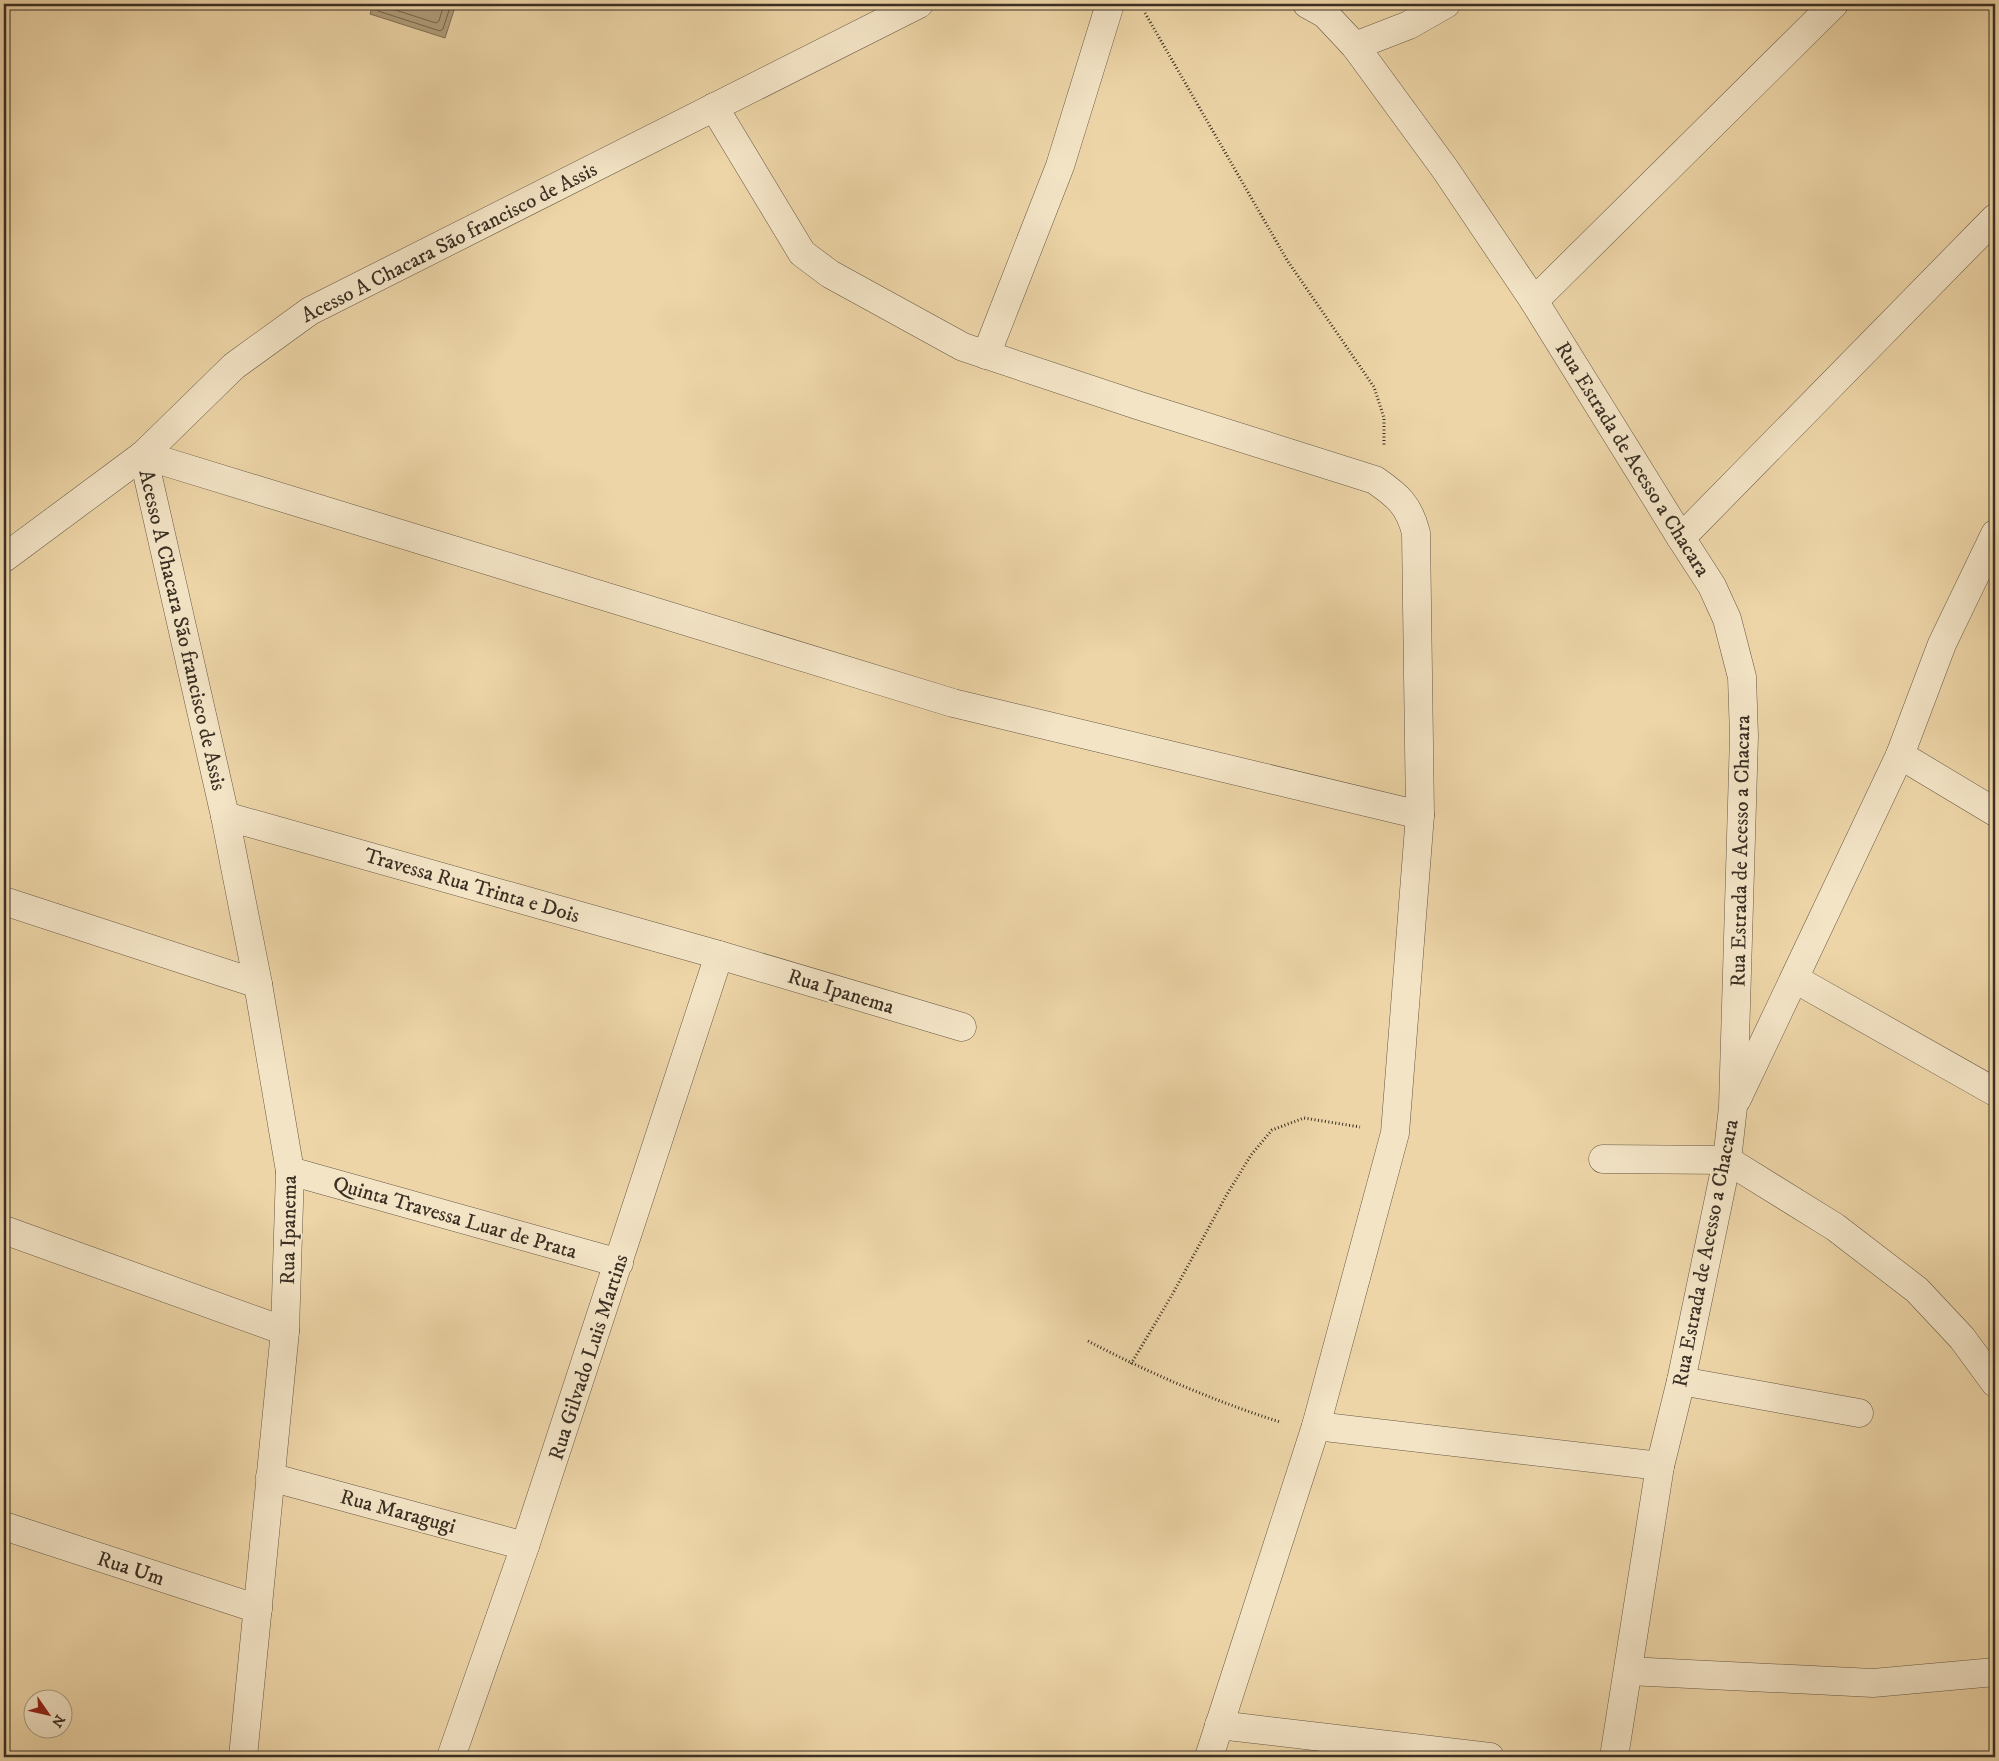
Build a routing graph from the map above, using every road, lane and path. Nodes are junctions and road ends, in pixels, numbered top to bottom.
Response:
1 (919, 4) edge
2 (1110, 4) edge
3 (1307, 4) edge
4 (1446, 4) edge
5 (1834, 4) edge
6 (1144, 12) dead end
7 (1355, 46) junction
8 (714, 107) junction
9 (1995, 218) edge
10 (1534, 301) junction
11 (986, 355) junction
12 (143, 455) junction
13 (1375, 480) junction
14 (1995, 534) edge
15 (1680, 538) junction
16 (4, 558) edge
17 (1900, 755) junction
18 (1995, 812) edge
19 (1420, 815) junction
20 (225, 816) junction
21 (4, 901) edge
22 (719, 955) junction
23 (1795, 979) junction
24 (258, 984) junction
25 (962, 1027) dead end
26 (1995, 1092) edge
27 (1733, 1108) junction
28 (1395, 1134) junction
29 (1603, 1158) dead end
30 (1727, 1160) junction
31 (290, 1171) junction
32 (4, 1230) edge
33 (619, 1263) junction
34 (285, 1331) junction
35 (1088, 1341) dead end
36 (1131, 1364) junction
37 (1681, 1381) junction
38 (1995, 1383) edge
39 (1859, 1412) dead end
40 (1316, 1426) junction
41 (1660, 1466) junction
42 (270, 1477) junction
43 (4, 1526) edge
44 (525, 1546) junction
45 (258, 1609) junction
46 (1628, 1671) junction
47 (1995, 1672) edge
48 (1219, 1725) junction
49 (243, 1757) edge
50 (451, 1757) edge
51 (1209, 1757) edge
52 (1490, 1757) edge
53 (1614, 1757) edge

1 - 8 street, Acesso A Chacara São francisco de Assis
2 - 11 street
3 - 7 street, Rua Estrada de Acesso a Chacara
4 - 7 street
5 - 10 street
6 - 13 path
7 - 10 street, Rua Estrada de Acesso a Chacara
8 - 11 street
8 - 12 street, Acesso A Chacara São francisco de Assis
9 - 15 street
10 - 15 street, Rua Estrada de Acesso a Chacara
11 - 13 street
12 - 16 street
12 - 19 street
12 - 20 street, Acesso A Chacara São francisco de Assis
13 - 19 street
14 - 17 street
15 - 27 street, Rua Estrada de Acesso a Chacara
17 - 18 street
17 - 23 street
19 - 28 street
20 - 22 street, Travessa Rua Trinta e Dois
20 - 24 street, Acesso A Chacara São francisco de Assis
21 - 24 street
22 - 25 street, Rua Ipanema
22 - 33 street, Rua Gilvado Luis Martins
23 - 26 street
23 - 27 street
24 - 31 street, Rua Ipanema
27 - 30 street, Rua Estrada de Acesso a Chacara
28 - 36 path
28 - 40 street
29 - 30 street
30 - 37 street, Rua Estrada de Acesso a Chacara
30 - 38 street
31 - 33 street, Quinta Travessa Luar de Prata
31 - 34 street, Rua Ipanema
32 - 34 street
33 - 44 street, Rua Gilvado Luis Martins
34 - 42 street, Rua Ipanema
35 - 36 path
36 - 40 path
37 - 39 street
37 - 41 street, Rua Estrada de Acesso a Chacara
40 - 41 street
40 - 48 street
41 - 46 street, Rua Estrada de Acesso a Chacara
42 - 44 street, Rua Maragugi
42 - 45 street
43 - 45 street, Rua Um
44 - 50 street, Rua Gilvado Luis Martins
45 - 49 street
46 - 47 street
46 - 53 street, Rua Estrada de Acesso a Chacara
48 - 51 street
48 - 52 street

